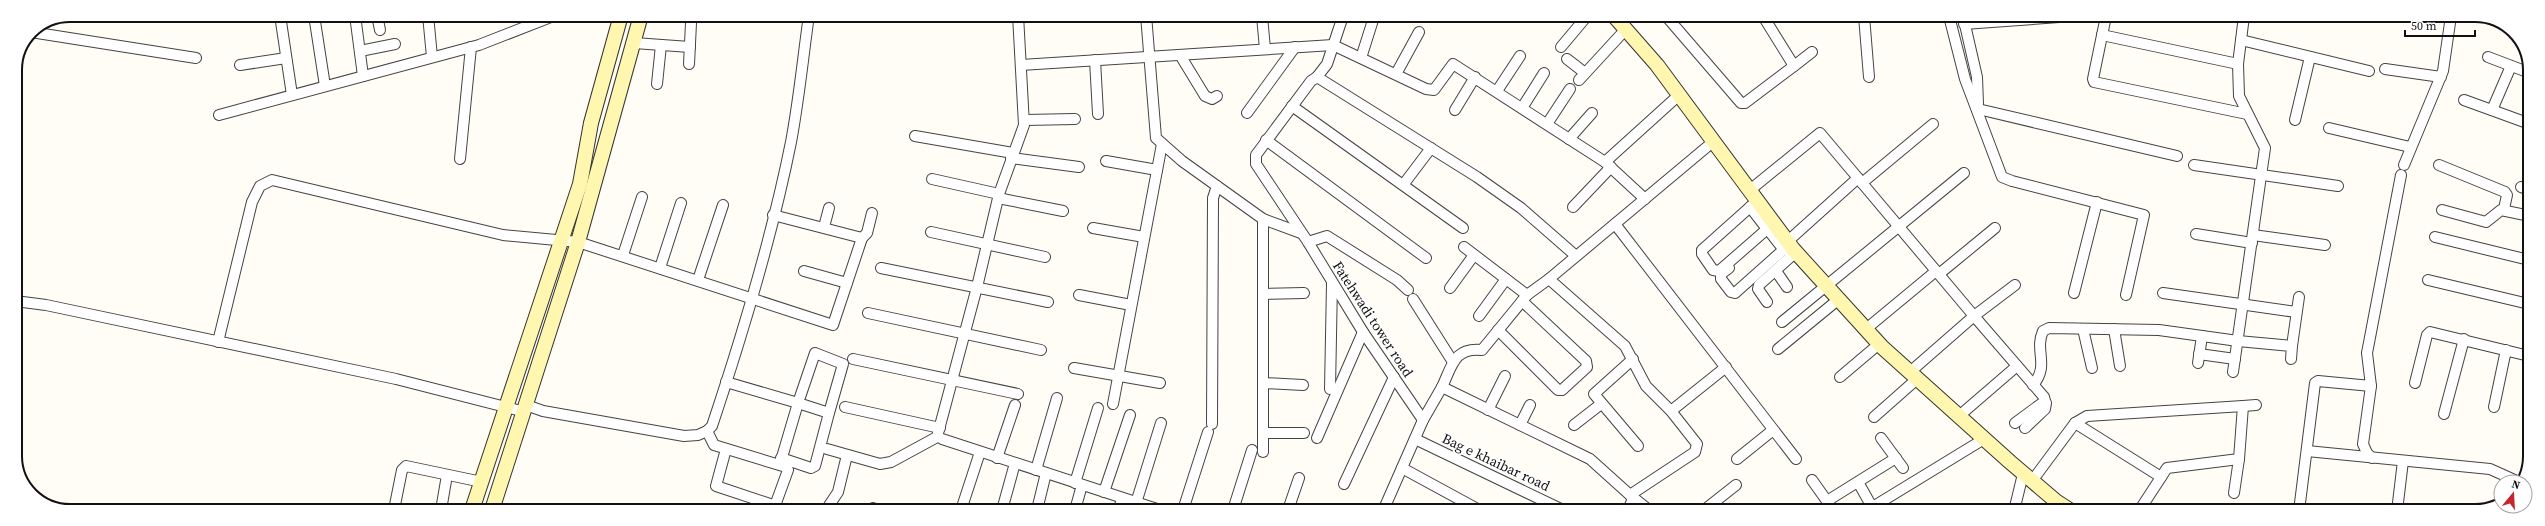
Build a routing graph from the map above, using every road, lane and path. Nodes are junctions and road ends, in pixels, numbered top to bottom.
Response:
1 (281, 22) edge
2 (315, 22) edge
3 (356, 22) edge
4 (378, 22) edge
5 (429, 22) edge
6 (537, 22) edge
7 (619, 22) edge
8 (639, 22) edge
9 (808, 22) edge
10 (1018, 22) edge
11 (1146, 22) edge
12 (1263, 22) edge
13 (1341, 22) edge
14 (1372, 22) edge
15 (1582, 22) edge
16 (1620, 22) edge
17 (1671, 22) edge
18 (1766, 22) edge
19 (1864, 22) edge
20 (1951, 22) edge
21 (1963, 22) edge
22 (2105, 22) edge
23 (2243, 22) edge
24 (2450, 22) edge
25 (692, 23) dead end
26 (1626, 29) junction
27 (380, 30) dead end
28 (1419, 32) dead end
29 (39, 33) edge
30 (2102, 35) junction
31 (2241, 40) junction
32 (634, 43) junction
33 (395, 44) dead end
34 (661, 45) junction
35 (1333, 45) junction
36 (690, 46) junction
37 (471, 47) junction
38 (1295, 47) junction
39 (1561, 47) dead end
40 (1265, 49) junction
41 (360, 51) junction
42 (1812, 52) dead end
43 (1180, 55) junction
44 (1520, 56) dead end
45 (432, 57) junction
46 (1148, 57) junction
47 (2310, 57) junction
48 (2488, 57) dead end
49 (196, 58) dead end
50 (286, 58) junction
51 (1361, 58) junction
52 (1567, 59) dead end
53 (1095, 60) junction
54 (240, 64) dead end
55 (689, 64) dead end
56 (2238, 64) junction
57 (1021, 65) junction
58 (1794, 66) junction
59 (2511, 66) junction
60 (2385, 69) dead end
61 (2523, 70) edge
62 (2369, 71) dead end
63 (1544, 73) dead end
64 (1396, 74) junction
65 (363, 76) junction
66 (1317, 77) junction
67 (1475, 77) junction
68 (1868, 77) dead end
69 (2441, 77) junction
70 (657, 84) dead end
71 (325, 86) junction
72 (1570, 89) dead end
73 (1497, 92) junction
74 (292, 95) junction
75 (1679, 95) junction
76 (1217, 96) dead end
77 (2464, 100) dead end
78 (1292, 106) junction
79 (1522, 108) junction
80 (1978, 109) junction
81 (1455, 110) dead end
82 (2492, 110) junction
83 (1247, 113) dead end
84 (1592, 113) dead end
85 (1098, 114) dead end
86 (2247, 114) junction
87 (218, 115) dead end
88 (1075, 119) dead end
89 (1025, 120) junction
90 (2295, 120) dead end
91 (2523, 121) edge
92 (1547, 124) junction
93 (1933, 124) dead end
94 (2330, 128) dead end
95 (915, 136) dead end
96 (1569, 139) junction
97 (1266, 140) junction
98 (1714, 141) junction
99 (1162, 144) junction
100 (2410, 147) junction
101 (1431, 148) junction
102 (1012, 156) junction
103 (2177, 156) dead end
104 (460, 159) dead end
105 (1106, 161) dead end
106 (1608, 164) junction
107 (2194, 165) dead end
108 (2404, 165) dead end
109 (2439, 165) dead end
110 (1079, 167) dead end
111 (1157, 170) junction
112 (1964, 173) dead end
113 (2261, 173) junction
114 (2402, 176) dead end
115 (932, 179) dead end
116 (1860, 180) junction
117 (1403, 185) junction
118 (1217, 186) junction
119 (2338, 186) dead end
120 (999, 196) junction
121 (642, 197) dead end
122 (1645, 199) junction
123 (1753, 199) junction
124 (2097, 202) junction
125 (681, 204) dead end
126 (723, 205) dead end
127 (1573, 207) dead end
128 (830, 208) dead end
129 (2504, 209) junction
130 (2442, 210) dead end
131 (1063, 211) dead end
132 (872, 213) dead end
133 (773, 214) junction
134 (2523, 214) edge
135 (1263, 219) junction
136 (1615, 224) junction
137 (1898, 226) junction
138 (1772, 227) junction
139 (824, 228) junction
140 (1093, 228) dead end
141 (1463, 228) dead end
142 (1995, 228) dead end
143 (931, 232) dead end
144 (1301, 233) junction
145 (2196, 234) dead end
146 (1144, 237) junction
147 (2435, 237) dead end
148 (862, 238) junction
149 (2253, 239) junction
150 (563, 241) junction
151 (578, 242) junction
152 (1308, 242) junction
153 (987, 244) junction
154 (2325, 245) dead end
155 (1464, 247) dead end
156 (1790, 247) junction
157 (623, 255) junction
158 (1474, 255) junction
159 (1576, 256) junction
160 (1044, 257) dead end
161 (1426, 258) dead end
162 (2523, 259) edge
163 (660, 268) junction
164 (881, 268) dead end
165 (804, 270) dead end
166 (1776, 271) junction
167 (1938, 273) junction
168 (1506, 279) junction
169 (1549, 279) junction
170 (698, 280) junction
171 (2428, 280) dead end
172 (847, 283) junction
173 (1332, 283) junction
174 (2015, 285) dead end
175 (1827, 286) junction
176 (1787, 287) dead end
177 (977, 288) junction
178 (1450, 288) dead end
179 (1304, 293) dead end
180 (2074, 293) dead end
181 (2164, 293) dead end
182 (1263, 294) junction
183 (2126, 295) dead end
184 (1079, 296) dead end
185 (2298, 296) dead end
186 (751, 298) junction
187 (1525, 298) junction
188 (1838, 299) junction
189 (22, 302) edge
190 (1048, 302) dead end
191 (1767, 302) dead end
192 (2523, 303) edge
193 (1131, 305) junction
194 (2242, 305) junction
195 (2296, 312) junction
196 (868, 313) dead end
197 (1479, 316) dead end
198 (1974, 316) junction
199 (1782, 322) dead end
200 (1866, 329) junction
201 (2084, 329) junction
202 (2114, 329) junction
203 (1498, 330) junction
204 (1363, 332) junction
205 (964, 335) junction
206 (2202, 336) junction
207 (2464, 340) junction
208 (2238, 341) junction
209 (218, 342) junction
210 (1880, 344) junction
211 (2292, 346) junction
212 (1778, 349) dead end
213 (1041, 350) dead end
214 (2506, 350) junction
215 (2523, 354) edge
216 (853, 359) dead end
217 (2235, 359) junction
218 (2291, 359) dead end
219 (1633, 360) junction
220 (1453, 362) junction
221 (2017, 366) junction
222 (2120, 366) dead end
223 (1074, 368) dead end
224 (1726, 368) junction
225 (2092, 368) dead end
226 (2234, 372) dead end
227 (1119, 375) junction
228 (1505, 376) dead end
229 (1914, 376) junction
230 (1394, 377) junction
231 (1840, 377) dead end
232 (952, 380) junction
233 (726, 382) junction
234 (1160, 383) dead end
235 (2414, 383) dead end
236 (1263, 384) junction
237 (2033, 384) junction
238 (1303, 385) dead end
239 (2372, 386) junction
240 (1442, 387) junction
241 (1330, 389) dead end
242 (1018, 394) dead end
243 (1057, 398) dead end
244 (2046, 401) junction
245 (798, 403) junction
246 (1113, 404) dead end
247 (1601, 404) junction
248 (1014, 405) dead end
249 (1530, 405) dead end
250 (2256, 405) dead end
251 (2243, 406) junction
252 (2494, 406) dead end
253 (506, 407) junction
254 (526, 408) junction
255 (845, 408) dead end
256 (1098, 408) dead end
257 (1488, 410) junction
258 (1671, 411) junction
259 (829, 413) junction
260 (2444, 414) dead end
261 (1130, 416) dead end
262 (1959, 416) junction
263 (1874, 417) dead end
264 (1423, 420) junction
265 (2015, 422) dead end
266 (2076, 422) junction
267 (1161, 423) dead end
268 (1520, 425) junction
269 (1574, 425) dead end
270 (940, 428) junction
271 (2025, 428) dead end
272 (1773, 430) junction
273 (707, 431) junction
274 (1263, 433) junction
275 (1304, 433) dead end
276 (1317, 438) dead end
277 (1881, 438) dead end
278 (942, 439) dead end
279 (1415, 439) junction
280 (1984, 439) junction
281 (1638, 446) dead end
282 (726, 449) junction
283 (827, 449) dead end
284 (1252, 450) dead end
285 (2307, 451) junction
286 (980, 452) junction
287 (1263, 452) dead end
288 (847, 455) junction
289 (997, 458) junction
290 (1896, 458) junction
291 (2372, 458) junction
292 (1737, 459) dead end
293 (1796, 459) dead end
294 (2239, 459) junction
295 (780, 461) junction
296 (2403, 461) junction
297 (1015, 463) junction
298 (1402, 468) junction
299 (1903, 468) dead end
300 (1036, 470) junction
301 (1046, 473) junction
302 (2501, 474) edge
303 (447, 475) junction
304 (2027, 477) junction
305 (2160, 477) junction
306 (1298, 478) dead end
307 (1812, 480) dead end
308 (482, 482) junction
309 (1858, 482) junction
310 (1079, 484) junction
311 (1344, 484) dead end
312 (1736, 485) dead end
313 (1104, 492) junction
314 (2234, 493) dead end
315 (1632, 496) junction
316 (1122, 498) junction
317 (1827, 501) junction
318 (1136, 503) junction
319 (395, 504) edge
320 (442, 504) edge
321 (474, 504) edge
322 (494, 504) edge
323 (770, 504) edge
324 (774, 504) edge
325 (830, 504) edge
326 (963, 504) edge
327 (1004, 504) edge
328 (1038, 504) edge
329 (1075, 504) edge
330 (1120, 504) edge
331 (1139, 504) edge
332 (1185, 504) edge
333 (1235, 504) edge
334 (1290, 504) edge
335 (1386, 504) edge
336 (1469, 504) edge
337 (1550, 504) edge
338 (1630, 504) edge
339 (1642, 504) edge
340 (1712, 504) edge
341 (1829, 504) edge
342 (1867, 504) edge
343 (1877, 504) edge
344 (2017, 504) edge
345 (2057, 504) edge
346 (2143, 504) edge
347 (2300, 504) edge
348 (2398, 504) edge

1 - 50 street
2 - 71 street
3 - 41 street
4 - 27 street
5 - 45 street
6 - 37 street
7 - 150 street
8 - 32 street
9 - 133 street
10 - 57 street
11 - 46 street
12 - 40 street
13 - 35 street, Fatehwadi tower road
14 - 51 street
15 - 39 street
16 - 26 street
17 - 58 street
18 - 58 street
19 - 68 street
20 - 80 street
21 - 80 street
22 - 30 street
23 - 31 street
24 - 69 street
25 - 36 street
26 - 52 street
26 - 75 street
28 - 64 street
29 - 49 street
30 - 56 street
30 - 86 street
31 - 47 street
31 - 56 street
32 - 34 street
32 - 151 street
33 - 41 street
34 - 36 street
34 - 70 street
35 - 38 street
35 - 51 street
35 - 66 street, Fatehwadi tower road
36 - 55 street
37 - 45 street
37 - 104 street
38 - 40 street
38 - 83 street
40 - 43 street
41 - 65 street
42 - 58 street
43 - 46 street
43 - 76 street
44 - 73 street
45 - 65 street
46 - 53 street
46 - 99 street
47 - 62 street
47 - 90 street
48 - 59 street
50 - 54 street
50 - 74 street
51 - 64 street
53 - 57 street
53 - 85 street
56 - 86 street
57 - 89 street
59 - 61 street
59 - 82 street
60 - 69 street
63 - 79 street
64 - 67 street
65 - 71 street
66 - 78 street, Fatehwadi tower road
66 - 101 street
67 - 73 street
67 - 81 street
69 - 100 street
71 - 74 street
72 - 92 street
73 - 79 street
74 - 87 street
75 - 98 street
75 - 106 street
77 - 82 street
78 - 97 street, Fatehwadi tower road
78 - 117 street
79 - 92 street
80 - 103 street
80 - 124 street
82 - 91 street
84 - 96 street
86 - 113 street
88 - 89 street
89 - 102 street
92 - 96 street
93 - 116 street
94 - 100 street
95 - 102 street
96 - 106 street
97 - 144 street, Fatehwadi tower road
97 - 161 street
98 - 122 street
98 - 123 street
99 - 111 street
99 - 118 street
100 - 108 street
101 - 117 street
101 - 159 street
102 - 110 street
102 - 120 street
105 - 111 street
106 - 122 street
106 - 127 street
107 - 113 street
109 - 129 street
111 - 146 street
112 - 137 street
113 - 119 street
113 - 149 street
114 - 239 street
115 - 120 street
116 - 123 street
116 - 137 street
116 - 156 street
117 - 141 street
118 - 135 street
118 - 332 street
120 - 131 street
120 - 153 street
121 - 157 street
122 - 136 street
123 - 138 street
123 - 138 street
124 - 180 street
124 - 183 street
125 - 163 street
126 - 170 street
128 - 139 street
129 - 130 street
129 - 134 street
132 - 148 street
133 - 139 street
133 - 186 street
135 - 144 street
135 - 182 street
136 - 159 street
136 - 224 street
137 - 167 street
137 - 175 street
138 - 156 street
138 - 156 street
139 - 148 street
140 - 146 street
142 - 167 street
143 - 153 street
144 - 152 street, Fatehwadi tower road
145 - 149 street
146 - 193 street
147 - 162 street
148 - 172 street
149 - 154 street
149 - 194 street
150 - 151 street
150 - 209 street
150 - 253 street
151 - 157 street
151 - 254 street
152 - 173 street, Fatehwadi tower road
152 - 220 street
153 - 160 street
153 - 177 street
155 - 158 street
156 - 166 street
156 - 175 street
157 - 163 street
158 - 168 street
158 - 178 street
159 - 169 street
163 - 170 street
164 - 177 street
165 - 172 street
166 - 176 street
166 - 191 street
167 - 198 street
167 - 200 street
168 - 187 street
168 - 197 street
169 - 187 street
169 - 219 street
170 - 186 street
171 - 192 street
172 - 186 street
173 - 204 street, Fatehwadi tower road
173 - 241 street
174 - 198 street
175 - 188 street
175 - 199 street
177 - 190 street
177 - 205 street
179 - 182 street
181 - 194 street
182 - 236 street
184 - 193 street
185 - 195 street
186 - 233 street
187 - 203 street
187 - 203 street
188 - 200 street
188 - 212 street
189 - 209 street
193 - 227 street
194 - 195 street
194 - 208 street
195 - 211 street
196 - 205 street
198 - 221 street
198 - 229 street
200 - 210 street
201 - 202 street
201 - 225 street
201 - 237 street
202 - 206 street
202 - 222 street
203 - 220 street
204 - 230 street, Fatehwadi tower road
204 - 276 street
205 - 213 street
205 - 232 street
206 - 208 street
206 - 217 street
207 - 214 street
207 - 235 street
207 - 260 street
208 - 211 street
208 - 217 street
209 - 253 street
210 - 229 street
210 - 231 street
211 - 218 street
214 - 215 street
214 - 252 street
216 - 232 street
217 - 226 street
219 - 247 street
219 - 258 street
220 - 240 street
221 - 237 street
221 - 262 street
223 - 227 street
224 - 258 street
224 - 272 street
227 - 234 street
227 - 246 street
228 - 257 street
229 - 262 street
229 - 263 street
230 - 264 street, Fatehwadi tower road
230 - 311 street
232 - 242 street
232 - 270 street
233 - 245 street
233 - 273 street
236 - 238 street
236 - 274 street
237 - 244 street
239 - 285 street
239 - 291 street
240 - 257 street
240 - 264 street
243 - 300 street
244 - 265 street
244 - 271 street
245 - 259 street
245 - 259 street
245 - 295 street
247 - 269 street
247 - 281 street
248 - 289 street
249 - 268 street
250 - 251 street
251 - 266 street
251 - 294 street
253 - 254 street
253 - 308 street
254 - 273 street
254 - 322 street
255 - 270 street
256 - 310 street
257 - 268 street
258 - 315 street
259 - 295 street
261 - 313 street
262 - 280 street
264 - 279 street
266 - 304 street
266 - 305 street
267 - 318 street
268 - 315 street
270 - 288 street
272 - 292 street
272 - 293 street
273 - 282 street
274 - 275 street
274 - 287 street
277 - 290 street
278 - 286 street
279 - 298 street
279 - 337 street, Bag e khaibar road
280 - 304 street
280 - 343 street
282 - 295 street
282 - 323 street
283 - 288 street
284 - 333 street
285 - 291 street
285 - 347 street
286 - 289 street
286 - 326 street
288 - 325 street
289 - 297 street
290 - 299 street
290 - 309 street
291 - 296 street
294 - 305 street
294 - 314 street
295 - 324 street
296 - 302 street
296 - 348 street
297 - 300 street
297 - 327 street
298 - 335 street
298 - 336 street
300 - 301 street
301 - 310 street
301 - 328 street
303 - 308 street
303 - 319 street
303 - 320 street
304 - 344 street
304 - 345 street
305 - 346 street
306 - 334 street
307 - 317 street
308 - 321 street
309 - 317 street
309 - 342 street
310 - 313 street
310 - 329 street
312 - 340 street
313 - 316 street
315 - 338 street
315 - 339 street
316 - 318 street
316 - 330 street
317 - 341 street
318 - 331 street

